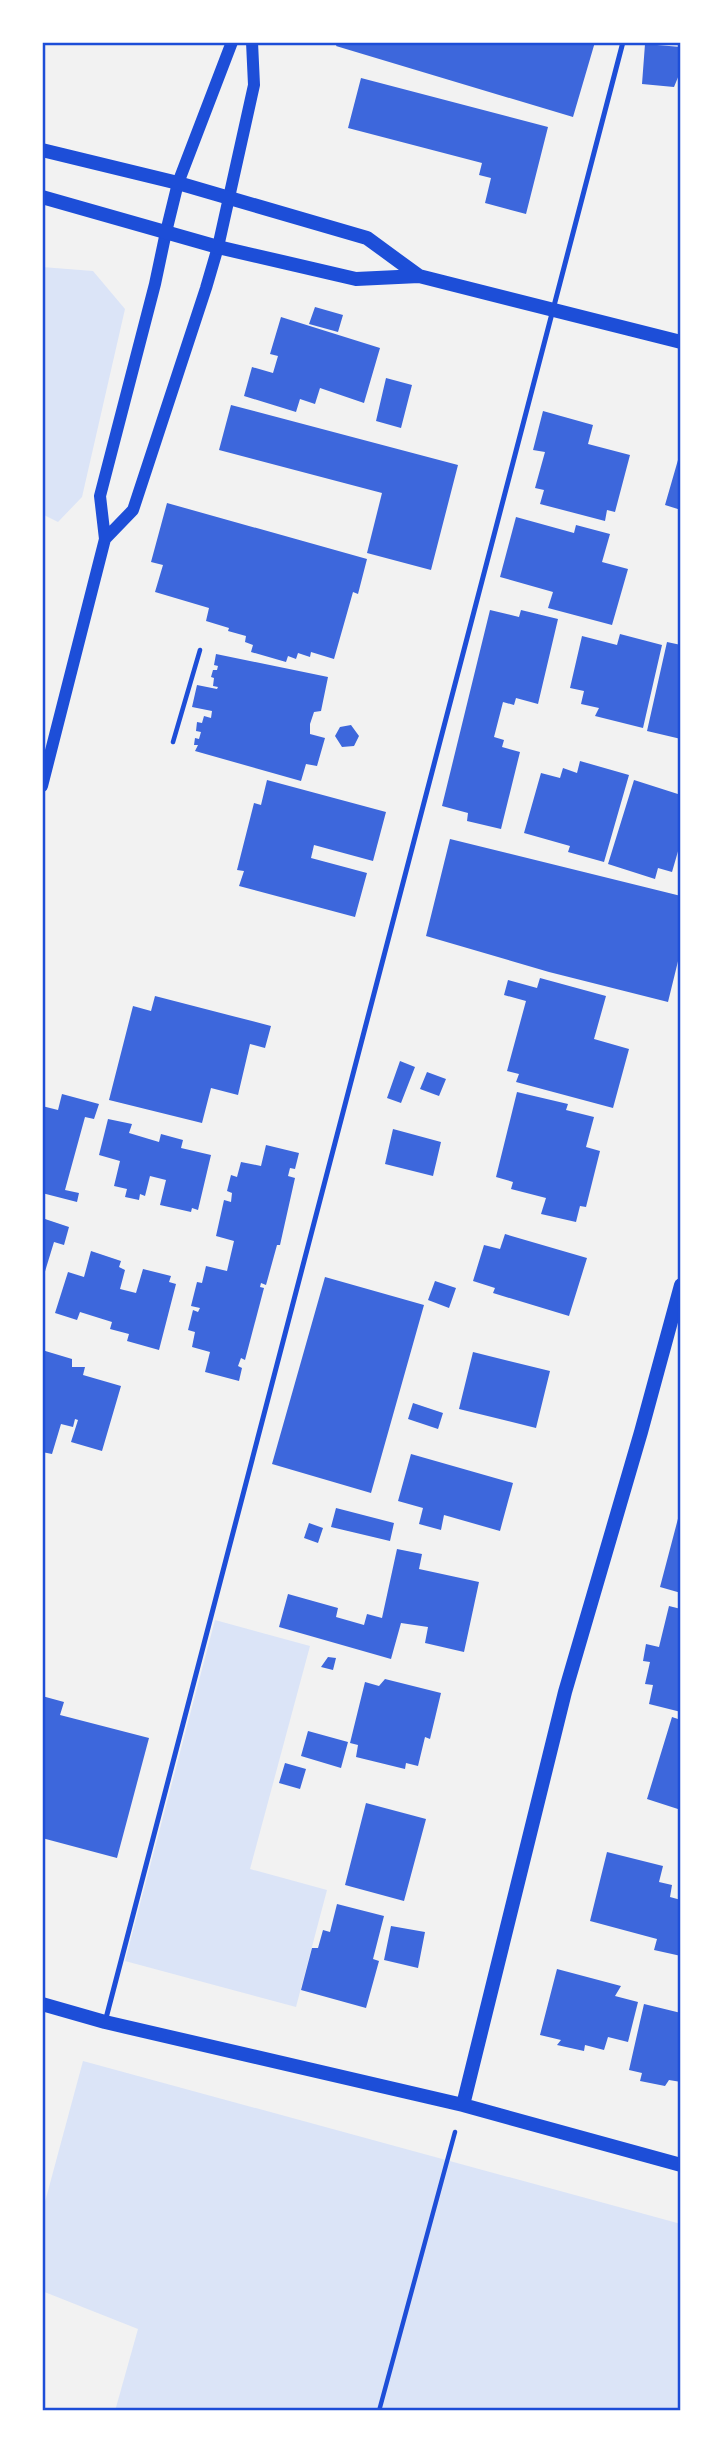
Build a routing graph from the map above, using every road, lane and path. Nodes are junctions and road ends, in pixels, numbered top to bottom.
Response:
1 (232, 42) edge
2 (252, 42) edge
3 (624, 42) edge
4 (42, 150) edge
5 (178, 183) junction
6 (42, 197) edge
7 (228, 198) junction
8 (166, 232) junction
9 (218, 247) junction
10 (419, 276) junction
11 (552, 310) junction
12 (681, 342) edge
13 (105, 539) junction
14 (200, 650) dead end
15 (173, 742) dead end
16 (42, 786) edge
17 (681, 1285) edge
18 (42, 2004) edge
19 (105, 2022) junction
20 (463, 2105) junction
21 (681, 2165) edge
22 (379, 2411) edge

1 - 5 street
2 - 7 street
3 - 11 lane
4 - 5 main road
5 - 7 main road
5 - 8 street
6 - 8 main road
7 - 9 street
7 - 10 main road
8 - 9 main road
8 - 13 street
9 - 10 main road
9 - 13 street
10 - 11 main road
11 - 12 main road
11 - 19 lane
13 - 16 street
14 - 15 path
17 - 20 main road
18 - 19 main road
19 - 20 main road
20 - 21 main road
20 - 22 path

